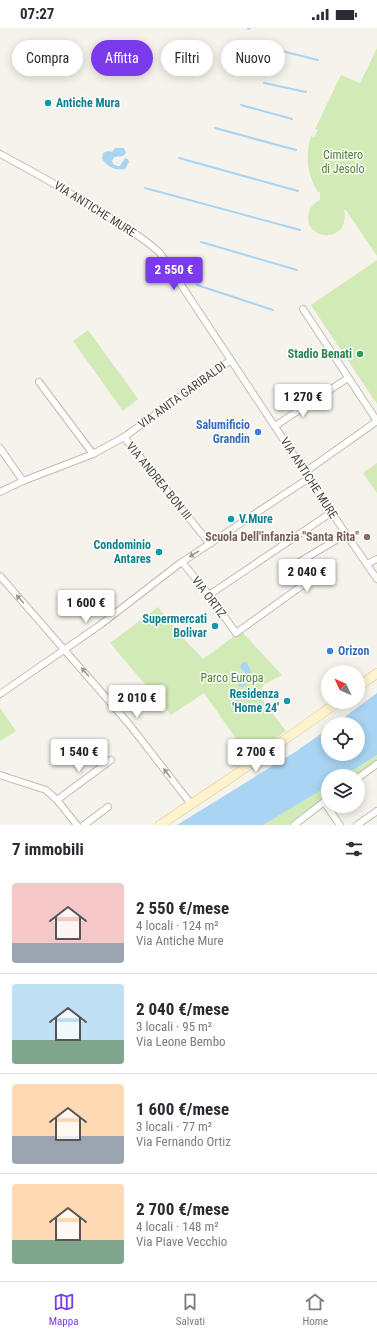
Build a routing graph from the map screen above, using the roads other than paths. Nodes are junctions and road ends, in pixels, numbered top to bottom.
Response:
1 (0, 154) edge
2 (303, 309) dead end
3 (231, 360) junction
4 (348, 378) junction
5 (39, 382) dead end
6 (377, 421) edge
7 (275, 426) junction
8 (124, 437) junction
9 (0, 448) edge
10 (93, 454) junction
11 (307, 475) junction
12 (23, 481) junction
13 (0, 492) edge
14 (332, 512) junction
15 (346, 534) junction
16 (210, 544) junction
17 (377, 559) edge
18 (181, 563) junction
19 (367, 564) junction
20 (0, 576) edge
21 (377, 579) edge
22 (209, 595) junction
23 (65, 649) junction
24 (377, 673) edge
25 (365, 682) edge
26 (0, 694) edge
27 (328, 709) edge
28 (111, 760) dead end
29 (377, 764) edge
30 (365, 773) edge
31 (0, 775) edge
32 (57, 800) junction
33 (191, 804) junction
34 (321, 804) edge
35 (108, 806) dead end
36 (377, 811) edge
37 (333, 813) edge
38 (77, 825) edge
39 (84, 825) edge
40 (160, 825) edge
41 (294, 825) edge
42 (340, 825) edge
43 (357, 825) edge

1 - 3 street, VIA ANTICHE MURE
2 - 4 street
3 - 7 street, VIA ANTICHE MURE
3 - 8 street, VIA ANITA GARIBALDI
4 - 6 street
4 - 7 street
5 - 10 street
6 - 11 street
7 - 11 street, VIA ANTICHE MURE
8 - 10 street, VIA ANITA GARIBALDI
8 - 16 street, VIA ANDREA BON III
9 - 12 street
10 - 12 street, VIA ANITA GARIBALDI
11 - 14 street, VIA ANTICHE MURE
11 - 16 street
12 - 13 street, VIA ANITA GARIBALDI
14 - 15 street, VIA ANTICHE MURE
14 - 22 street
15 - 19 street, VIA ANTICHE MURE
15 - 22 street, VIA ORTIZ
16 -> 18 street
17 - 19 street
18 - 22 street, VIA ORTIZ
18 - 23 street
19 - 21 street, VIA ANTICHE MURE
23 -> 20 street
23 - 26 street
33 -> 23 street
24 - 25 street
27 - 33 street
28 - 32 street
29 - 30 street
31 - 32 street
32 - 38 street
33 - 40 street
34 - 41 street
35 - 39 street
36 - 43 street
37 - 42 street

